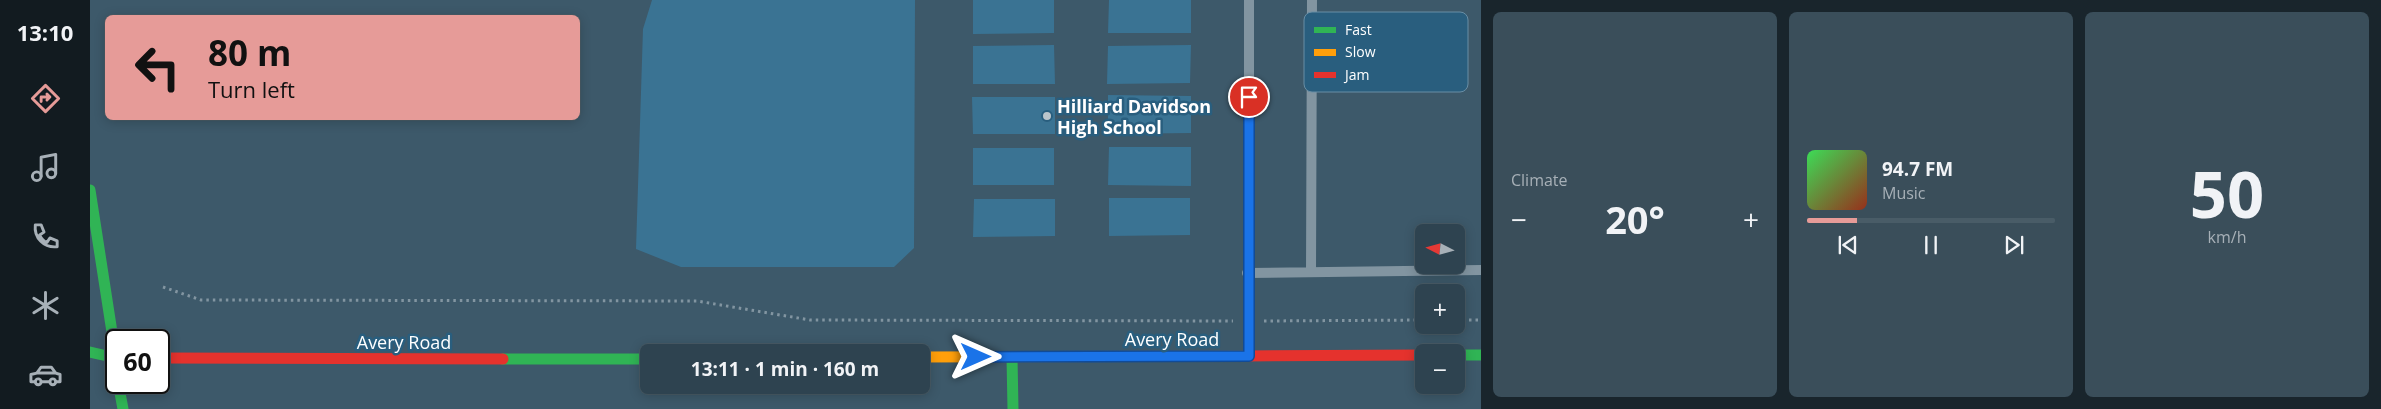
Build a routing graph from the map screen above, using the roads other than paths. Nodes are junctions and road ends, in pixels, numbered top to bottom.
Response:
1 (1249, 0) edge
2 (1312, 92) edge
3 (90, 190) edge
4 (1481, 270) edge
5 (1311, 272) junction
6 (1247, 273) junction
7 (112, 329) edge
8 (90, 352) edge
9 (1415, 355) edge
10 (1465, 355) edge
11 (1481, 355) edge
12 (1249, 356) junction
13 (1012, 357) junction
14 (170, 358) edge
15 (930, 358) edge
16 (640, 359) edge
17 (90, 363) edge
18 (1481, 368) edge
19 (120, 394) edge
20 (123, 409) edge
21 (1012, 409) edge

1 - 6 lane
2 - 5 lane
3 - 7 main road
4 - 5 lane
5 - 6 lane
6 - 12 lane
8 - 17 main road
9 - 12 main road, Avery Road
10 - 11 main road
11 - 18 lane
12 - 13 main road, Avery Road
13 - 15 main road, Avery Road
13 - 21 main road
14 - 16 main road, Avery Road
19 - 20 main road

